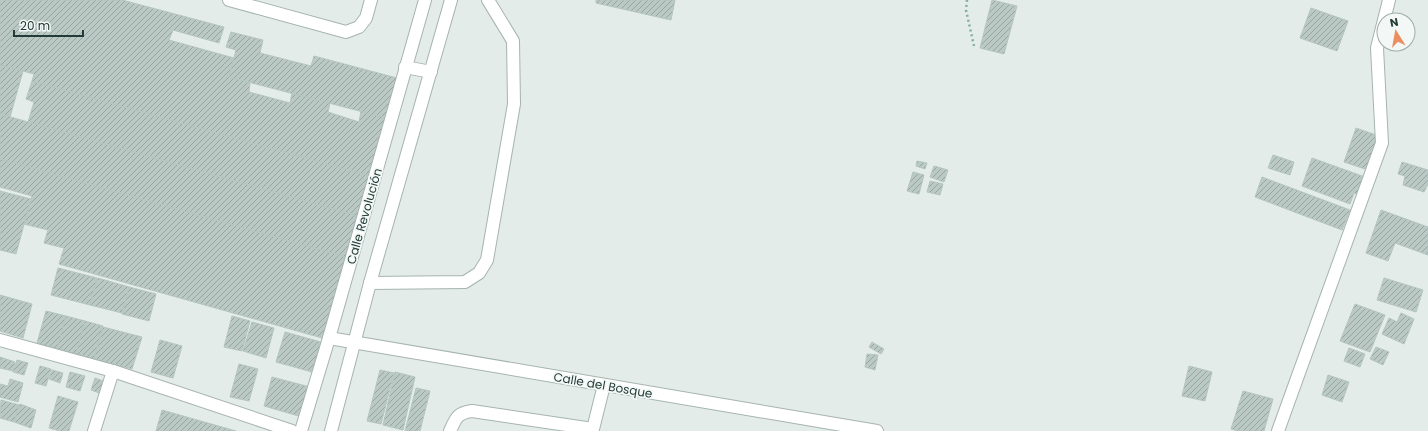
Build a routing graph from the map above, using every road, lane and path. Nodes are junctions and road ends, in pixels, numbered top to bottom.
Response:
1 (230, 0) edge
2 (371, 0) edge
3 (425, 0) edge
4 (451, 0) edge
5 (488, 0) edge
6 (967, 0) edge
7 (1389, 0) edge
8 (974, 46) dead end
9 (405, 67) junction
10 (431, 72) junction
11 (370, 283) junction
12 (329, 338) junction
13 (0, 340) edge
14 (354, 343) junction
15 (113, 371) junction
16 (604, 385) junction
17 (596, 430) edge
18 (94, 431) edge
19 (292, 431) edge
20 (301, 431) edge
21 (330, 431) edge
22 (450, 431) edge
23 (877, 431) edge
24 (1278, 431) edge

1 - 2 street
3 - 9 street, Calle Revolución
4 - 10 street, Calle Revolución
5 - 11 street
6 - 8 path
7 - 24 street
9 - 10 street
9 - 12 street, Calle Revolución
10 - 11 street, Calle Revolución
11 - 14 street, Calle Revolución
12 - 14 street, Calle del Bosque
12 - 20 street, Calle Revolución
13 - 15 street
14 - 16 street, Calle del Bosque
14 - 21 street, Calle Revolución
15 - 18 street
15 - 19 street
16 - 17 street
16 - 23 street, Calle del Bosque
17 - 22 street

